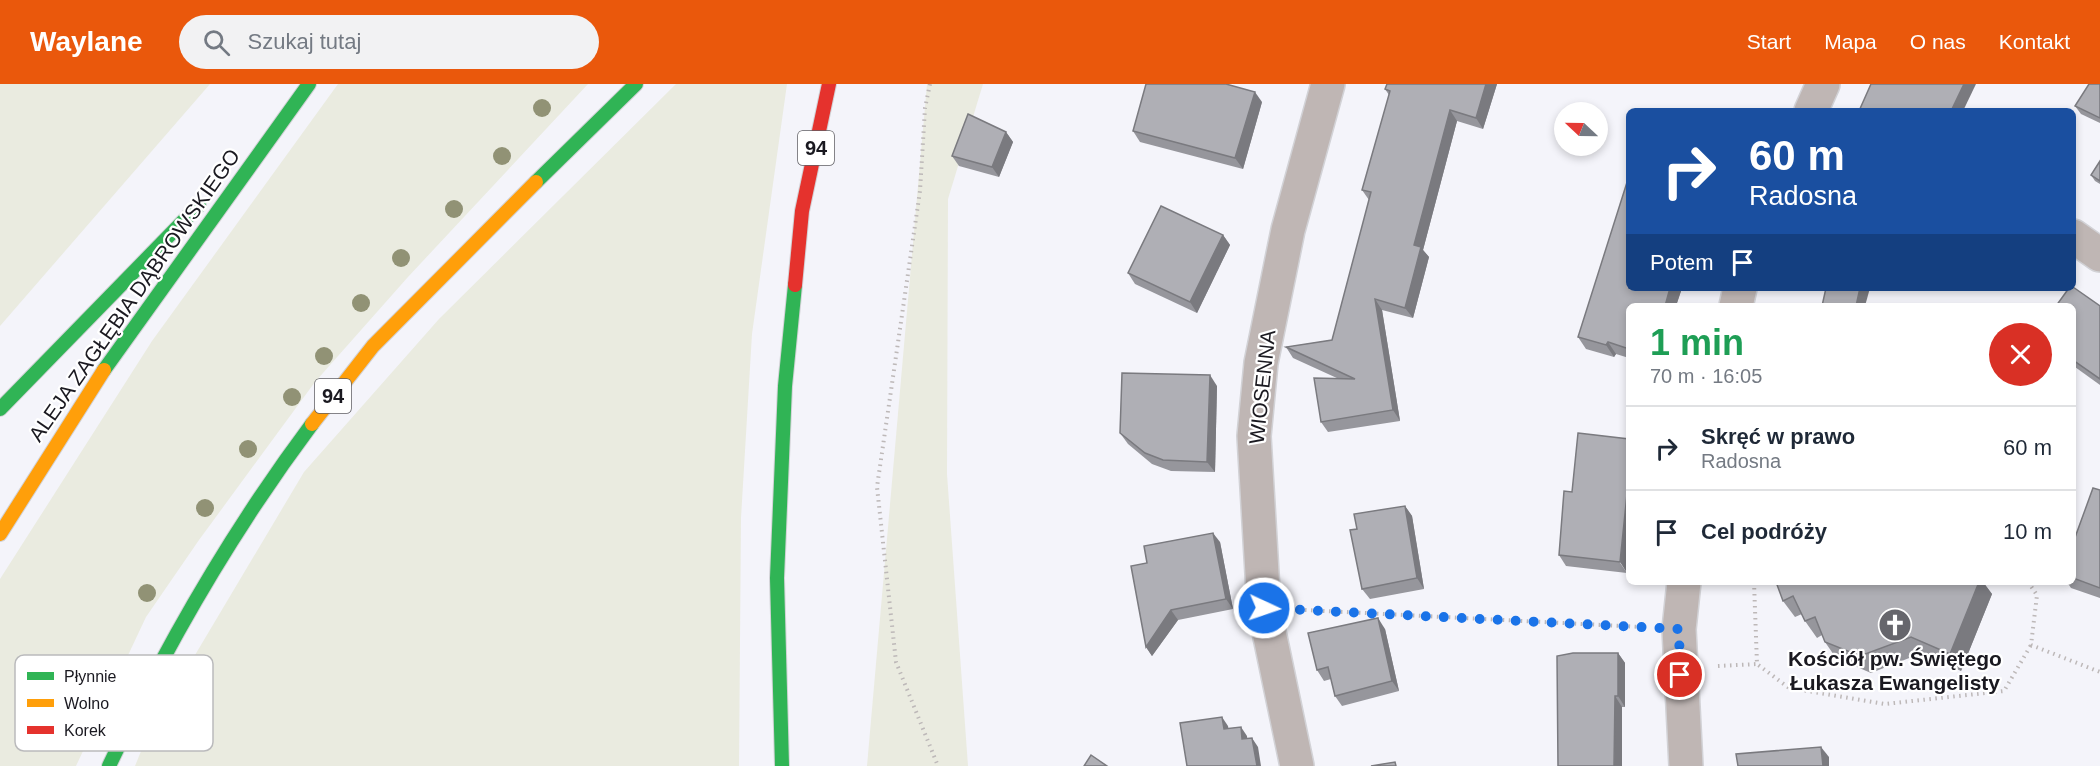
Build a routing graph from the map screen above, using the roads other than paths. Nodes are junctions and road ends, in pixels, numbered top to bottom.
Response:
1 (309, 84) edge
2 (636, 84) edge
3 (829, 84) edge
4 (1328, 84) edge
5 (1824, 84) edge
6 (1812, 108) edge
7 (288, 113) junction
8 (222, 181) dead end
9 (206, 198) dead end
10 (2076, 238) edge
11 (2100, 255) edge
12 (0, 409) edge
13 (0, 534) edge
14 (1684, 585) edge
15 (163, 655) edge
16 (116, 751) edge
17 (109, 766) edge
18 (782, 766) edge
19 (1297, 766) edge
20 (1686, 766) edge

1 - 7 main road, ALEJA ZAGŁĘBIA DĄBROWSKIEGO
2 - 15 main road, 94
3 - 18 main road, 94
4 - 19 street, WIOSENNA
5 - 6 street
7 - 8 main road
7 - 13 main road, ALEJA ZAGŁĘBIA DĄBROWSKIEGO
9 - 12 main road
10 - 11 street
14 - 20 street
16 - 17 main road, 94

